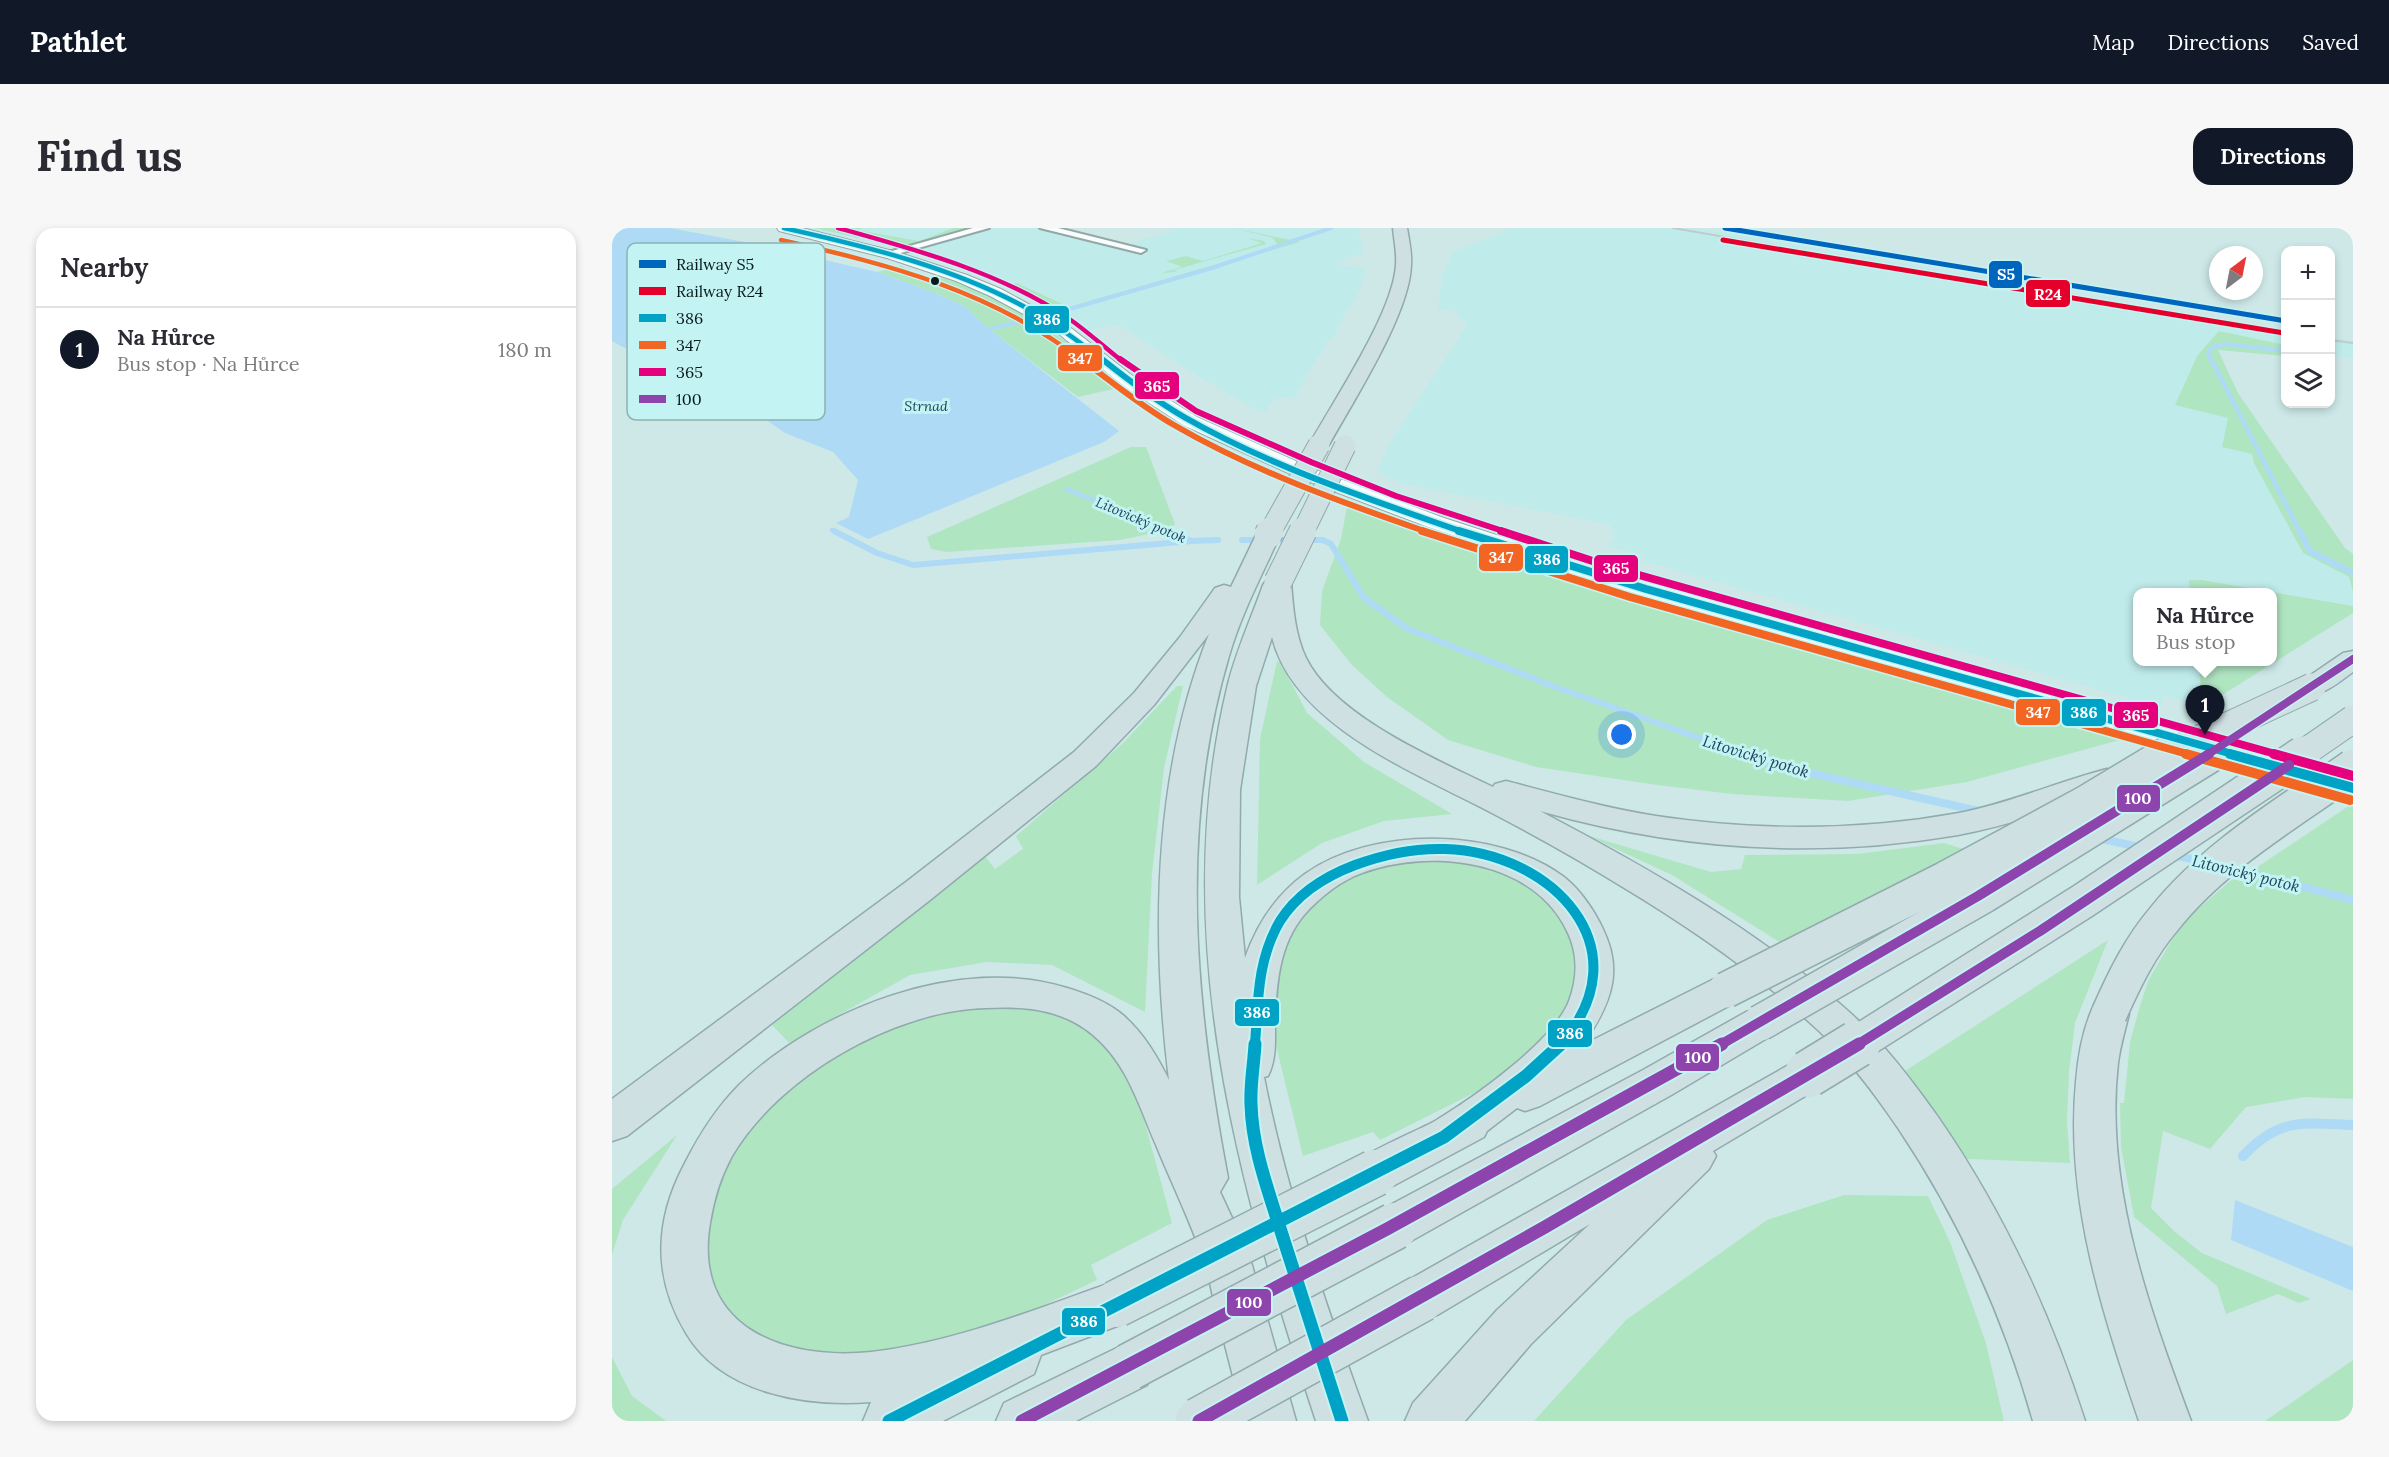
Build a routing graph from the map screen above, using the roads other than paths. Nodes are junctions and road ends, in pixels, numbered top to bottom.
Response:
1 (784, 228) edge
2 (984, 228) edge
3 (1045, 228) edge
4 (1400, 228) edge
5 (1141, 250) dead end
6 (890, 253) junction
7 (1356, 425) dead end
8 (1240, 580) junction
9 (1278, 582) junction
10 (2353, 659) edge
11 (2312, 687) junction
12 (2353, 719) edge
13 (2167, 754) junction
14 (1420, 762) junction
15 (2353, 767) edge
16 (2353, 788) edge
17 (1736, 1116) junction
18 (1251, 1119) junction
19 (612, 1124) edge
20 (1450, 1134) junction
21 (1227, 1259) junction
22 (1116, 1304) junction
23 (889, 1421) edge
24 (1022, 1421) edge
25 (1199, 1421) edge
26 (1270, 1421) edge
27 (1342, 1421) edge
28 (1431, 1421) edge
29 (2059, 1421) edge
30 (2165, 1421) edge

1 - 6 main road
2 - 6 street
3 - 5 street
4 - 8 highway, bridge
6 - 16 main road
7 - 9 highway, bridge
8 - 19 highway
8 - 21 highway
9 - 14 highway
9 - 18 highway
10 - 11 highway
11 - 13 highway, bridge
11 - 24 highway, bridge
12 - 17 highway, bridge
13 - 14 highway, bridge
13 - 20 highway, bridge
14 - 29 highway
15 - 30 highway, bridge
17 - 25 highway, bridge
17 - 28 highway
18 - 20 highway
18 - 27 highway
20 - 22 highway, bridge
21 - 22 highway
21 - 26 highway
22 - 23 highway

